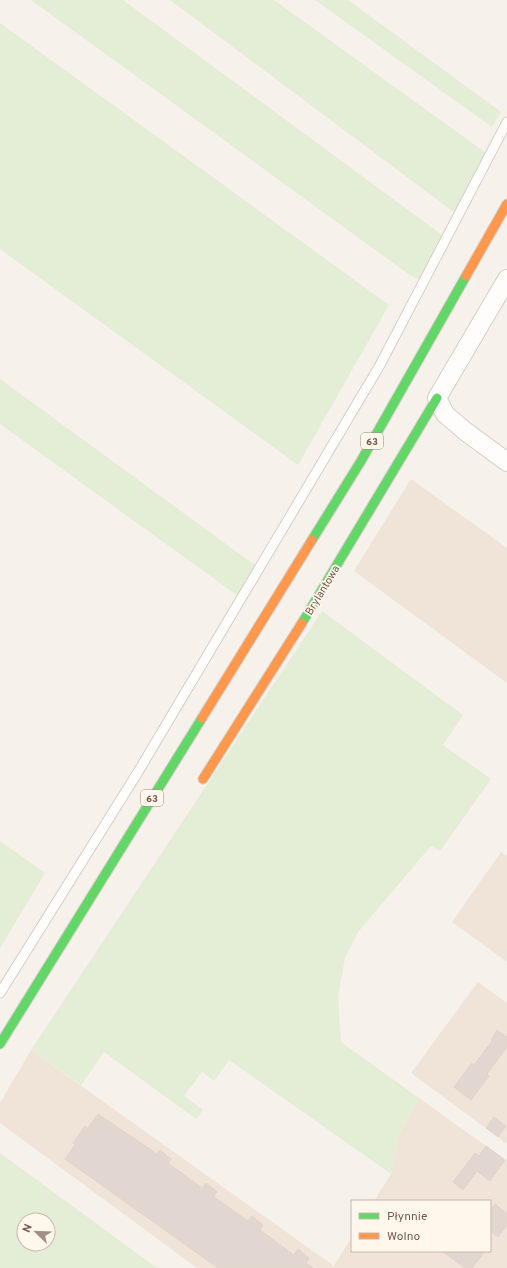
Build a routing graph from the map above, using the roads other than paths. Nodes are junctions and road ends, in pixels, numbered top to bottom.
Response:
1 (507, 122) edge
2 (507, 204) edge
3 (507, 279) edge
4 (437, 398) junction
5 (507, 462) edge
6 (203, 779) dead end
7 (0, 993) edge
8 (0, 1044) edge

1 - 7 lane
2 - 8 main road, 63
3 - 4 street, Brylantowa
4 - 5 street
4 - 6 main road, Brylantowa

